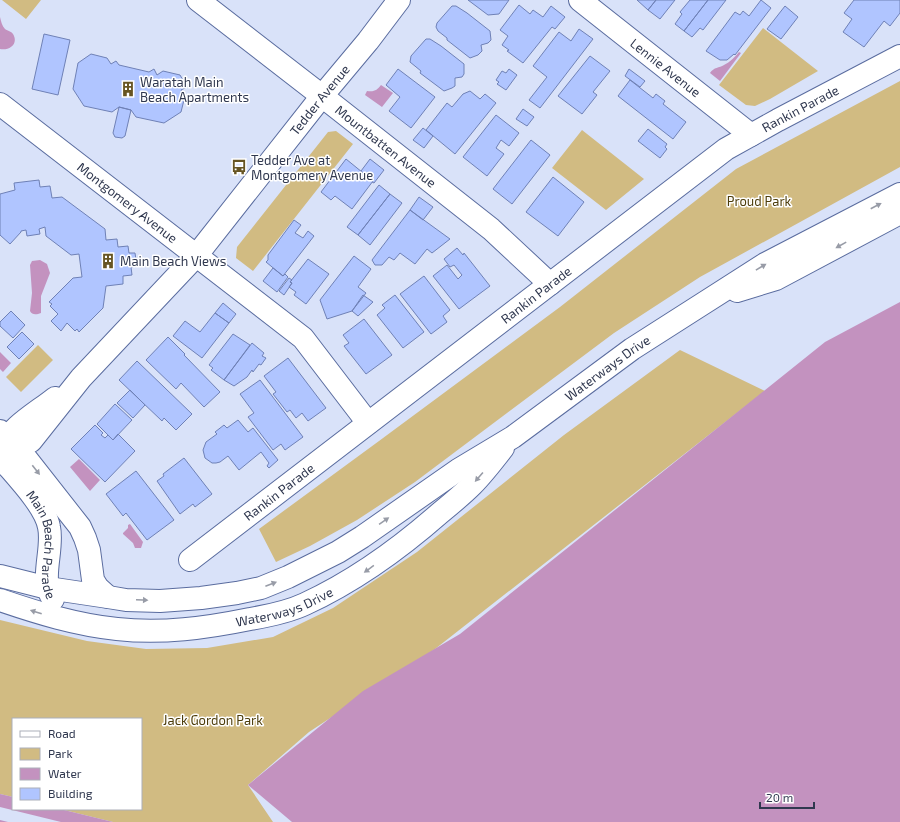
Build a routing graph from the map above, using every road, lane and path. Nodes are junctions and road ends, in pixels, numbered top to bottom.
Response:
1 (198, 0) edge
2 (398, 0) edge
3 (580, 0) edge
4 (900, 56) edge
5 (322, 96) junction
6 (0, 104) edge
7 (751, 135) junction
8 (900, 194) edge
9 (900, 213) edge
10 (196, 256) junction
11 (550, 284) junction
12 (704, 302) junction
13 (368, 423) junction
14 (513, 436) junction
15 (4, 446) edge
16 (190, 560) dead end
17 (0, 576) edge
18 (48, 588) junction
19 (108, 597) junction
20 (0, 600) edge
21 (212, 627) junction

1 - 5 street, Mountbatten Avenue
2 - 5 street, Tedder Avenue
3 - 7 street, Lennie Avenue
4 - 7 street, Rankin Parade
5 - 10 street, Tedder Avenue
5 - 11 street, Mountbatten Avenue
6 - 10 street, Montgomery Avenue
7 - 11 street, Rankin Parade
12 -> 8 street, Waterways Drive
9 -> 12 street, Waterways Drive
10 - 13 street, Montgomery Avenue
10 - 15 street, Tedder Avenue
11 - 13 street, Rankin Parade
12 - 14 street, Waterways Drive
13 - 16 street, Rankin Parade
19 -> 14 street, Waterways Drive
14 -> 21 street, Waterways Drive
15 - 18 street, Main Beach Parade
15 -> 19 street, Main Beach Parade
17 - 18 street, Waterways Drive
18 - 19 street, Waterways Drive
18 - 21 street, Main Beach Parade
21 -> 20 street, Waterways Drive

